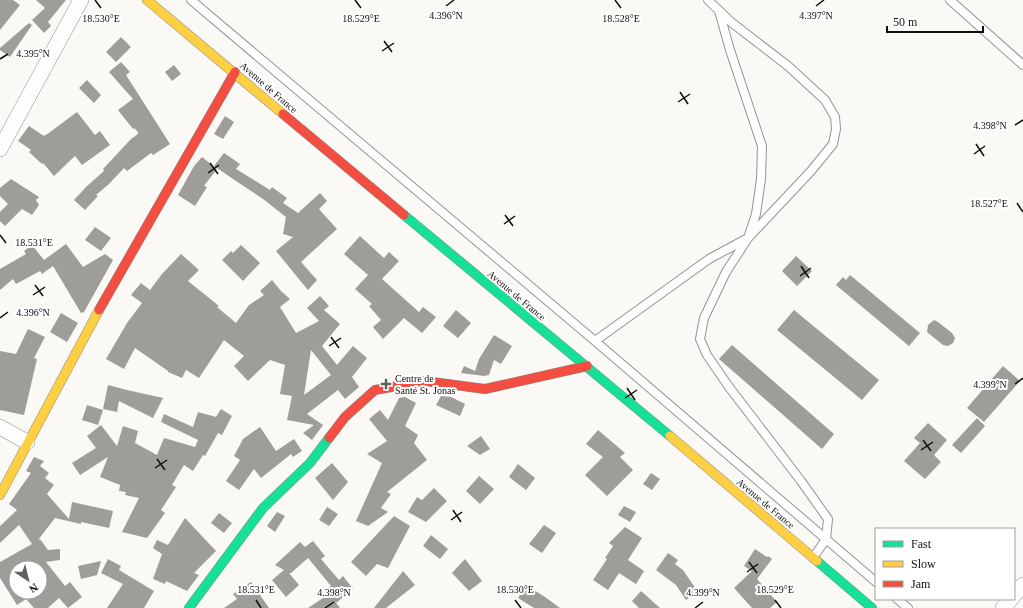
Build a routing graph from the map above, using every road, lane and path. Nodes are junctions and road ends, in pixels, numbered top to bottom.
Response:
1 (81, 0) edge
2 (147, 0) edge
3 (191, 0) edge
4 (708, 0) edge
5 (950, 0) edge
6 (719, 11) junction
7 (1023, 65) edge
8 (235, 72) junction
9 (0, 149) edge
10 (748, 238) junction
11 (595, 341) junction
12 (587, 366) junction
13 (0, 426) edge
14 (27, 442) junction
15 (0, 495) edge
16 (826, 539) junction
17 (813, 558) junction
18 (875, 581) edge
19 (1023, 585) edge
20 (1015, 594) edge
21 (898, 600) edge
22 (1010, 600) edge
23 (189, 608) edge
24 (872, 608) edge
25 (908, 608) edge
26 (1003, 608) edge

1 - 9 street
2 - 8 street, Avenue de France
3 - 11 lane
4 - 6 lane
5 - 7 lane
6 - 10 lane
6 - 10 lane
8 - 12 street, Avenue de France
8 - 14 street
10 - 11 lane
10 - 16 lane
11 - 16 lane
12 - 17 street, Avenue de France
12 - 23 street
13 - 14 street
14 - 15 street
16 - 17 lane
16 - 18 lane
17 - 24 street, Avenue de France
19 - 20 street
21 - 25 lane
22 - 26 street

